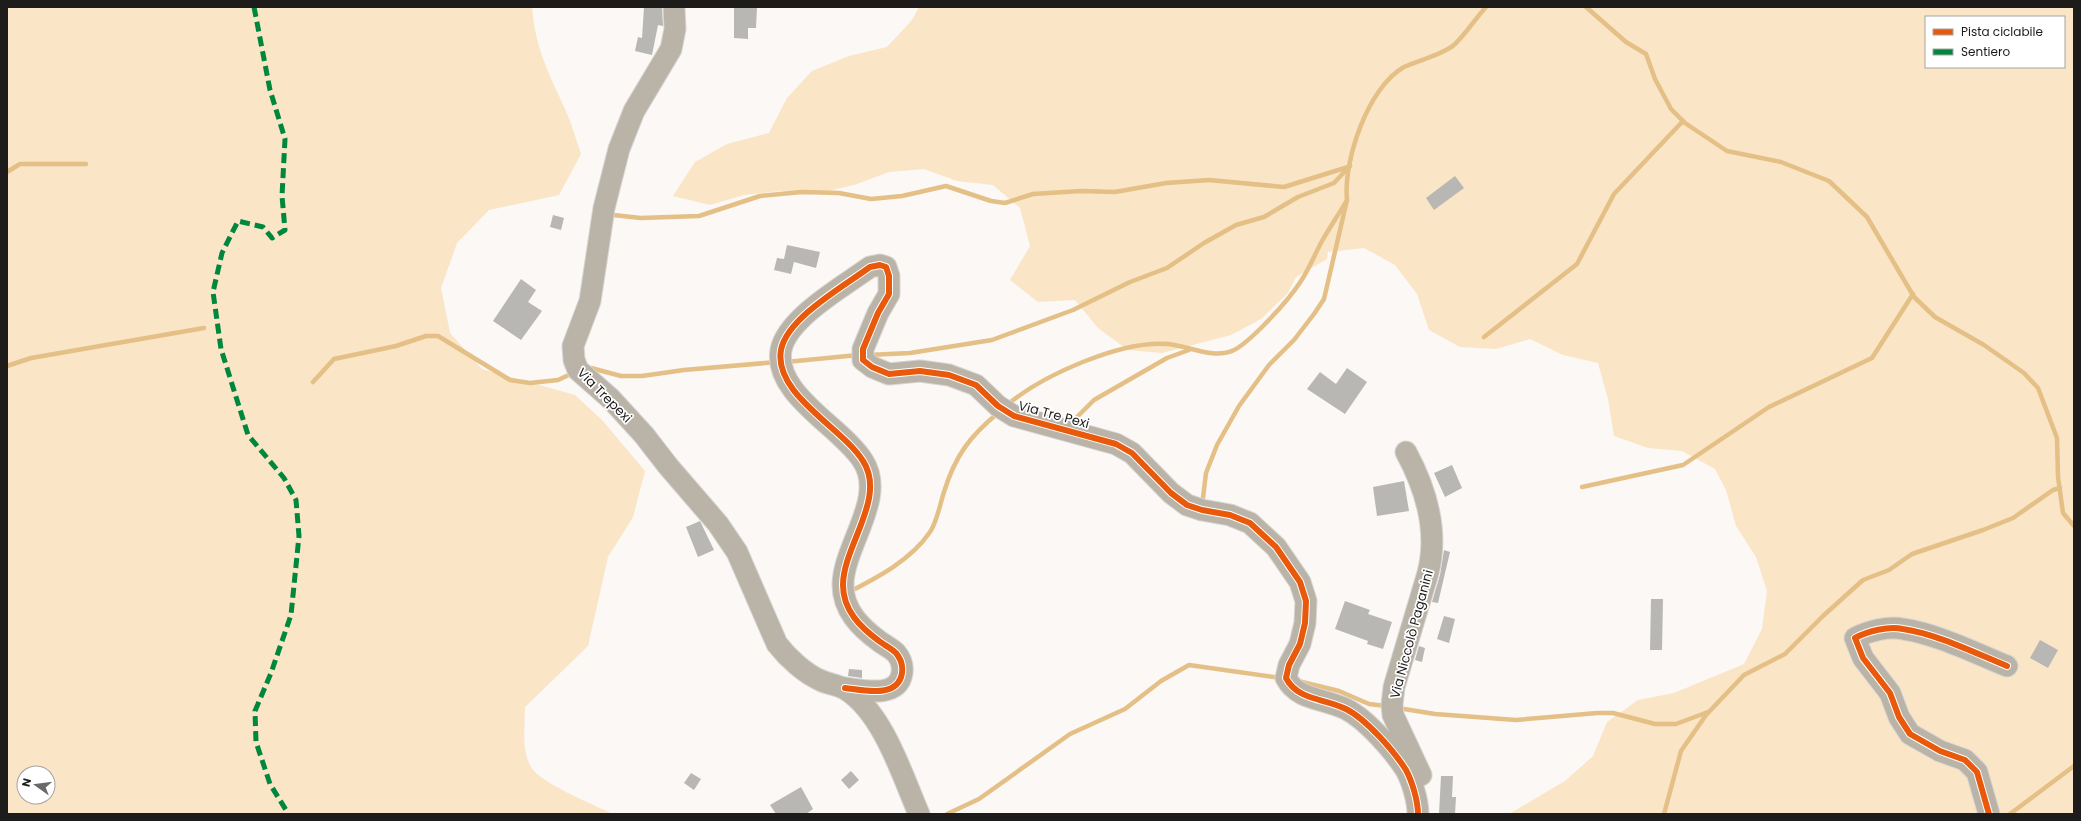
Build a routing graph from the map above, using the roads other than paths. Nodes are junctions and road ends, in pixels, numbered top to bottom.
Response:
1 (674, 7) edge
2 (1406, 452) dead end
3 (2007, 666) dead end
4 (845, 688) junction
5 (919, 814) edge
6 (1418, 814) edge
7 (1429, 814) edge
8 (1989, 814) edge

1 - 4 street, Via Trepexi
2 - 7 street, Via Niccolò Paganini
3 - 8 street
4 - 5 street, Via Trepexi
4 - 6 street, Via Tre Pexi

